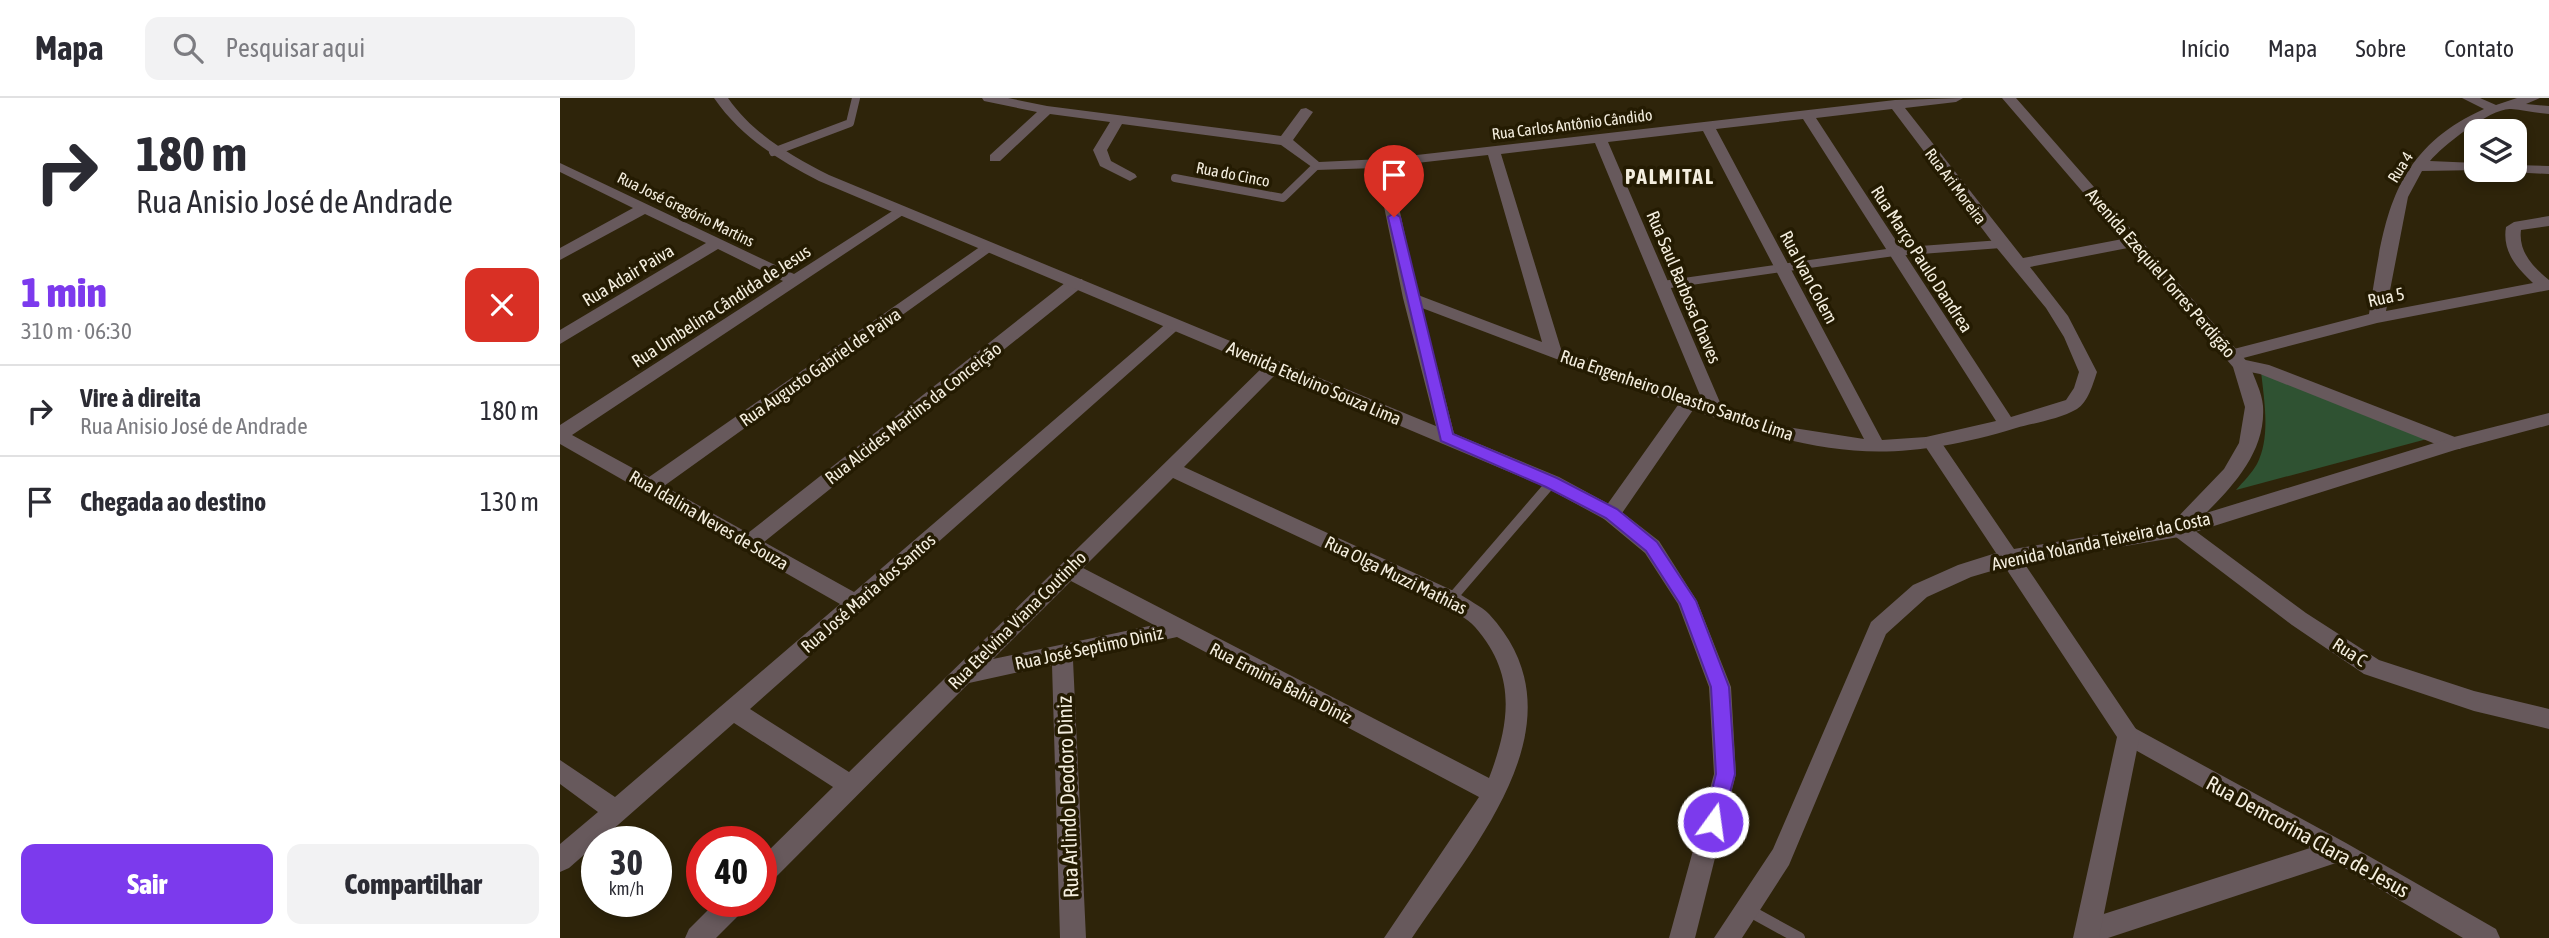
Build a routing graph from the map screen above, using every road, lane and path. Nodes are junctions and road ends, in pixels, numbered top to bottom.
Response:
1 (721, 98) edge
2 (856, 98) edge
3 (989, 98) edge
4 (1956, 98) edge
5 (2009, 98) edge
6 (2469, 98) edge
7 (2533, 98) edge
8 (1019, 100) edge
9 (1895, 104) junction
10 (2498, 107) junction
11 (1047, 110) junction
12 (2549, 110) edge
13 (1307, 112) dead end
14 (1806, 113) junction
15 (1118, 120) junction
16 (1707, 126) junction
17 (1600, 138) junction
18 (1285, 141) junction
19 (1493, 150) junction
20 (773, 152) junction
21 (995, 158) dead end
22 (1382, 163) junction
23 (2420, 164) junction
24 (1316, 166) junction
25 (2464, 166) edge
26 (560, 167) edge
27 (2527, 169) edge
28 (2549, 170) edge
29 (578, 176) junction
30 (1130, 177) dead end
31 (1175, 178) dead end
32 (560, 185) edge
33 (644, 208) junction
34 (902, 211) junction
35 (2549, 222) edge
36 (2133, 242) junction
37 (716, 244) junction
38 (2001, 244) junction
39 (989, 247) junction
40 (1894, 252) junction
41 (560, 255) edge
42 (2021, 264) junction
43 (1783, 268) junction
44 (796, 281) junction
45 (1076, 283) junction
46 (1663, 285) junction
47 (2546, 285) edge
48 (1411, 298) junction
49 (2376, 318) junction
50 (1175, 325) junction
51 (2069, 328) joint
52 (560, 338) edge
53 (1554, 352) junction
54 (2237, 360) junction
55 (1274, 366) junction
56 (1690, 402) junction
57 (1715, 411) junction
58 (2549, 419) edge
59 (2007, 424) junction
60 (560, 435) edge
61 (1446, 438) junction
62 (1933, 444) junction
63 (2454, 444) junction
64 (1877, 447) junction
65 (1171, 469) junction
66 (1552, 482) junction
67 (650, 486) junction
68 (1611, 513) junction
69 (2179, 529) junction
70 (749, 543) junction
71 (2007, 558) junction
72 (1068, 570) junction
73 (1451, 599) junction
74 (857, 604) junction
75 (1176, 629) junction
76 (1062, 655) junction
77 (962, 675) junction
78 (733, 710) junction
79 (2549, 719) edge
80 (2129, 735) junction
81 (560, 771) edge
82 (851, 786) junction
83 (1495, 793) junction
84 (615, 811) junction
85 (2338, 851) junction
86 (777, 859) edge
87 (560, 860) edge
88 (1748, 910) junction
89 (719, 917) edge
90 (2087, 935) edge
91 (698, 938) edge
92 (1073, 938) edge
93 (1397, 938) edge
94 (1682, 938) edge
95 (1727, 938) edge
96 (1800, 938) edge
97 (2487, 938) edge

1 - 20 street, Avenida Etelvino Souza Lima
2 - 20 lane
3 - 8 street
4 - 9 street, Rua Carlos Antônio Cândido
5 - 36 street, Avenida Ezequiel Torres Perdigão
6 - 10 street
7 - 10 street, Rua 4
8 - 11 street
9 - 14 street, Rua Carlos Antônio Cândido
9 - 38 street, Rua Ari Moreira
10 - 12 street
10 - 23 street, Rua 4
11 - 15 street
11 - 21 street
13 - 18 street
14 - 16 street, Rua Carlos Antônio Cândido
14 - 40 street, Rua Março Paulo Dandrea
15 - 18 street
15 - 30 street
16 - 17 street, Rua Carlos Antônio Cândido
16 - 43 street, Rua Ivan Colem
17 - 19 street, Rua Carlos Antônio Cândido
17 - 46 street, Rua Saul Barbosa Chaves
18 - 24 street
19 - 22 street, Rua Carlos Antônio Cândido
19 - 53 street
20 - 34 street, Avenida Etelvino Souza Lima
22 - 24 street, Rua Carlos Antônio Cândido
22 - 48 street
23 - 25 street
23 - 49 street, Rua 4
24 - 31 lane, Rua do Cinco
26 - 29 street, Rua José Gregório Martins
27 - 28 street
29 - 32 street
29 - 33 street, Rua José Gregório Martins
33 - 37 street, Rua José Gregório Martins
33 - 41 street
34 - 39 street, Avenida Etelvino Souza Lima
34 - 44 street, Rua Umbelina Cândida de Jesus
35 - 47 street
36 - 42 street
36 - 54 street, Avenida Ezequiel Torres Perdigão
37 - 44 street, Rua José Gregório Martins
37 - 52 street, Rua Adair Paiva
38 - 40 lane
38 - 42 street, Rua Ari Moreira
39 - 45 street, Avenida Etelvino Souza Lima
39 - 67 street, Rua Augusto Gabriel de Paiva
40 - 43 lane
40 - 59 street, Rua Março Paulo Dandrea
42 - 51 street, Rua Ari Moreira
43 - 46 lane
43 - 64 street, Rua Ivan Colem
44 - 60 street, Rua Umbelina Cândida de Jesus
45 - 50 street, Avenida Etelvino Souza Lima
45 - 70 street, Rua Alcides Martins da Conceição
46 - 57 street, Rua Saul Barbosa Chaves
47 - 49 street, Rua 5
48 - 53 street, Rua Engenheiro Oleastro Santos Lima
48 - 61 street
49 - 54 street, Rua 5
50 - 55 street, Avenida Etelvino Souza Lima
50 - 74 street, Rua José Maria dos Santos
51 - 59 street, Rua Engenheiro Oleastro Santos Lima
53 - 56 street, Rua Engenheiro Oleastro Santos Lima
54 - 63 street
54 - 69 street, Avenida Ezequiel Torres Perdigão
55 - 61 street, Avenida Etelvino Souza Lima
55 - 65 street, Rua Etelvina Viana Coutinho
56 - 57 street, Rua Engenheiro Oleastro Santos Lima
56 - 68 street
57 - 64 street, Rua Engenheiro Oleastro Santos Lima
58 - 63 street, Avenida Yolanda Teixeira da Costa
59 - 62 street, Rua Engenheiro Oleastro Santos Lima
60 - 67 street, Rua Idalina Neves de Souza
61 - 66 street, Avenida Etelvino Souza Lima
62 - 64 street, Rua Engenheiro Oleastro Santos Lima
62 - 71 street
63 - 69 street, Avenida Yolanda Teixeira da Costa
65 - 72 street, Rua Etelvina Viana Coutinho
65 - 73 street, Rua Olga Muzzi Mathias
66 - 68 street, Avenida Etelvino Souza Lima
66 - 73 lane
67 - 70 street, Rua Idalina Neves de Souza
68 - 94 street, Avenida Etelvino Souza Lima
69 - 71 street, Avenida Yolanda Teixeira da Costa
69 - 79 street, Rua C
70 - 74 street, Rua Idalina Neves de Souza
71 - 80 street
71 - 88 street, Avenida Yolanda Teixeira da Costa
72 - 75 street, Rua Erminia Bahia Diniz
72 - 77 street, Rua Etelvina Viana Coutinho
73 - 83 street, Rua Olga Muzzi Mathias
74 - 78 street, Rua José Maria dos Santos
75 - 76 street, Rua José Septimo Diniz
75 - 83 street, Rua Erminia Bahia Diniz
76 - 77 street, Rua José Septimo Diniz
76 - 92 street, Rua Arlindo Deodoro Diniz
77 - 82 street, Rua Etelvina Viana Coutinho
78 - 82 street
78 - 84 street, Rua José Maria dos Santos
80 - 85 street, Rua Demcorina Clara de Jesus
80 - 90 street
81 - 84 street
82 - 86 street, Rua Etelvina Viana Coutinho
83 - 93 street, Rua Olga Muzzi Mathias
84 - 87 street, Rua José Maria dos Santos
85 - 90 street
85 - 97 street, Rua Demcorina Clara de Jesus
88 - 95 street, Avenida Yolanda Teixeira da Costa
88 - 96 lane
89 - 91 street

